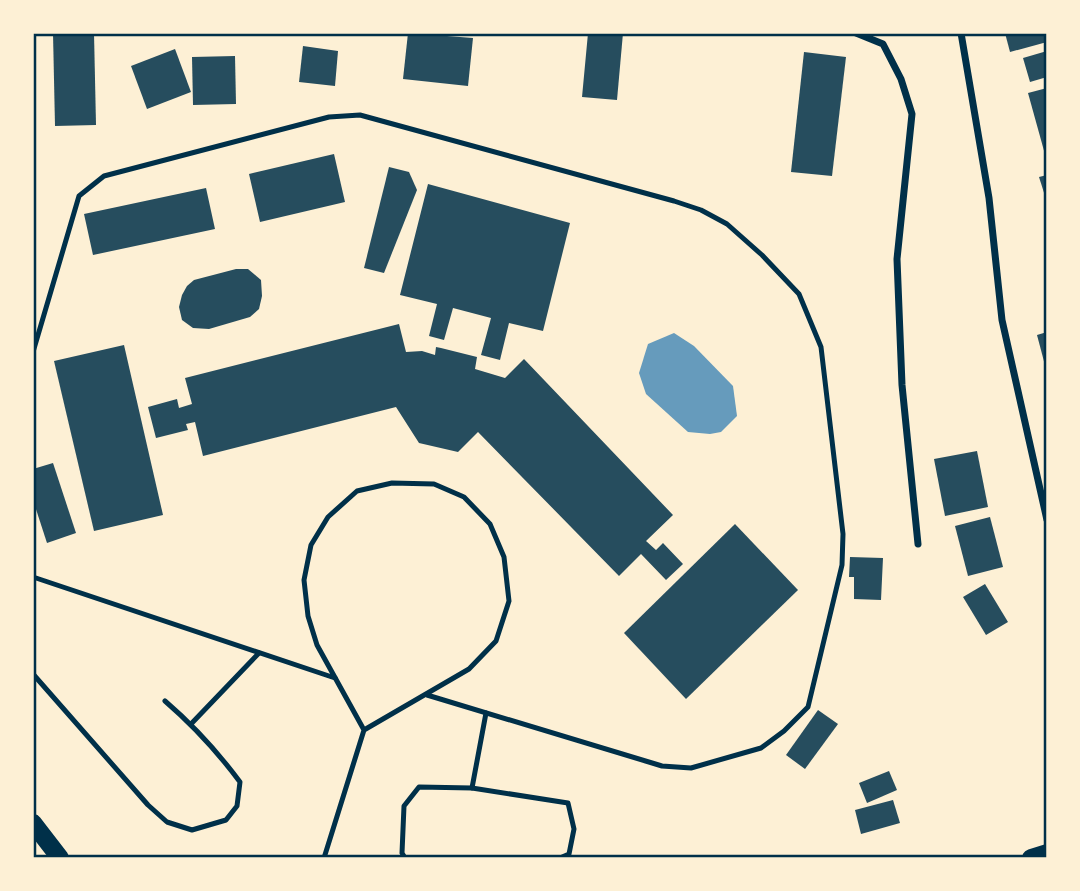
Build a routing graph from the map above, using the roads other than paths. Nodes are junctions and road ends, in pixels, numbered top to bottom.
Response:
1 (856, 33) edge
2 (961, 33) edge
3 (33, 352) edge
4 (1047, 520) edge
5 (918, 544) dead end
6 (33, 577) edge
7 (259, 653) junction
8 (33, 674) edge
9 (335, 678) junction
10 (427, 695) junction
11 (165, 701) dead end
12 (486, 713) junction
13 (191, 724) junction
14 (364, 730) junction
15 (472, 788) junction
16 (33, 823) edge
17 (1047, 853) edge
18 (60, 858) edge
19 (324, 858) edge
20 (405, 858) edge
21 (560, 858) edge
22 (1031, 858) edge

1 - 5 street
2 - 4 street
3 - 12 lane
6 - 7 lane
7 - 9 lane
7 - 13 lane
8 - 13 lane
9 - 10 lane
9 - 14 lane
10 - 12 lane
10 - 14 lane
11 - 13 lane
12 - 15 lane
14 - 19 lane
15 - 20 lane
15 - 21 lane
16 - 18 main road
17 - 22 main road

